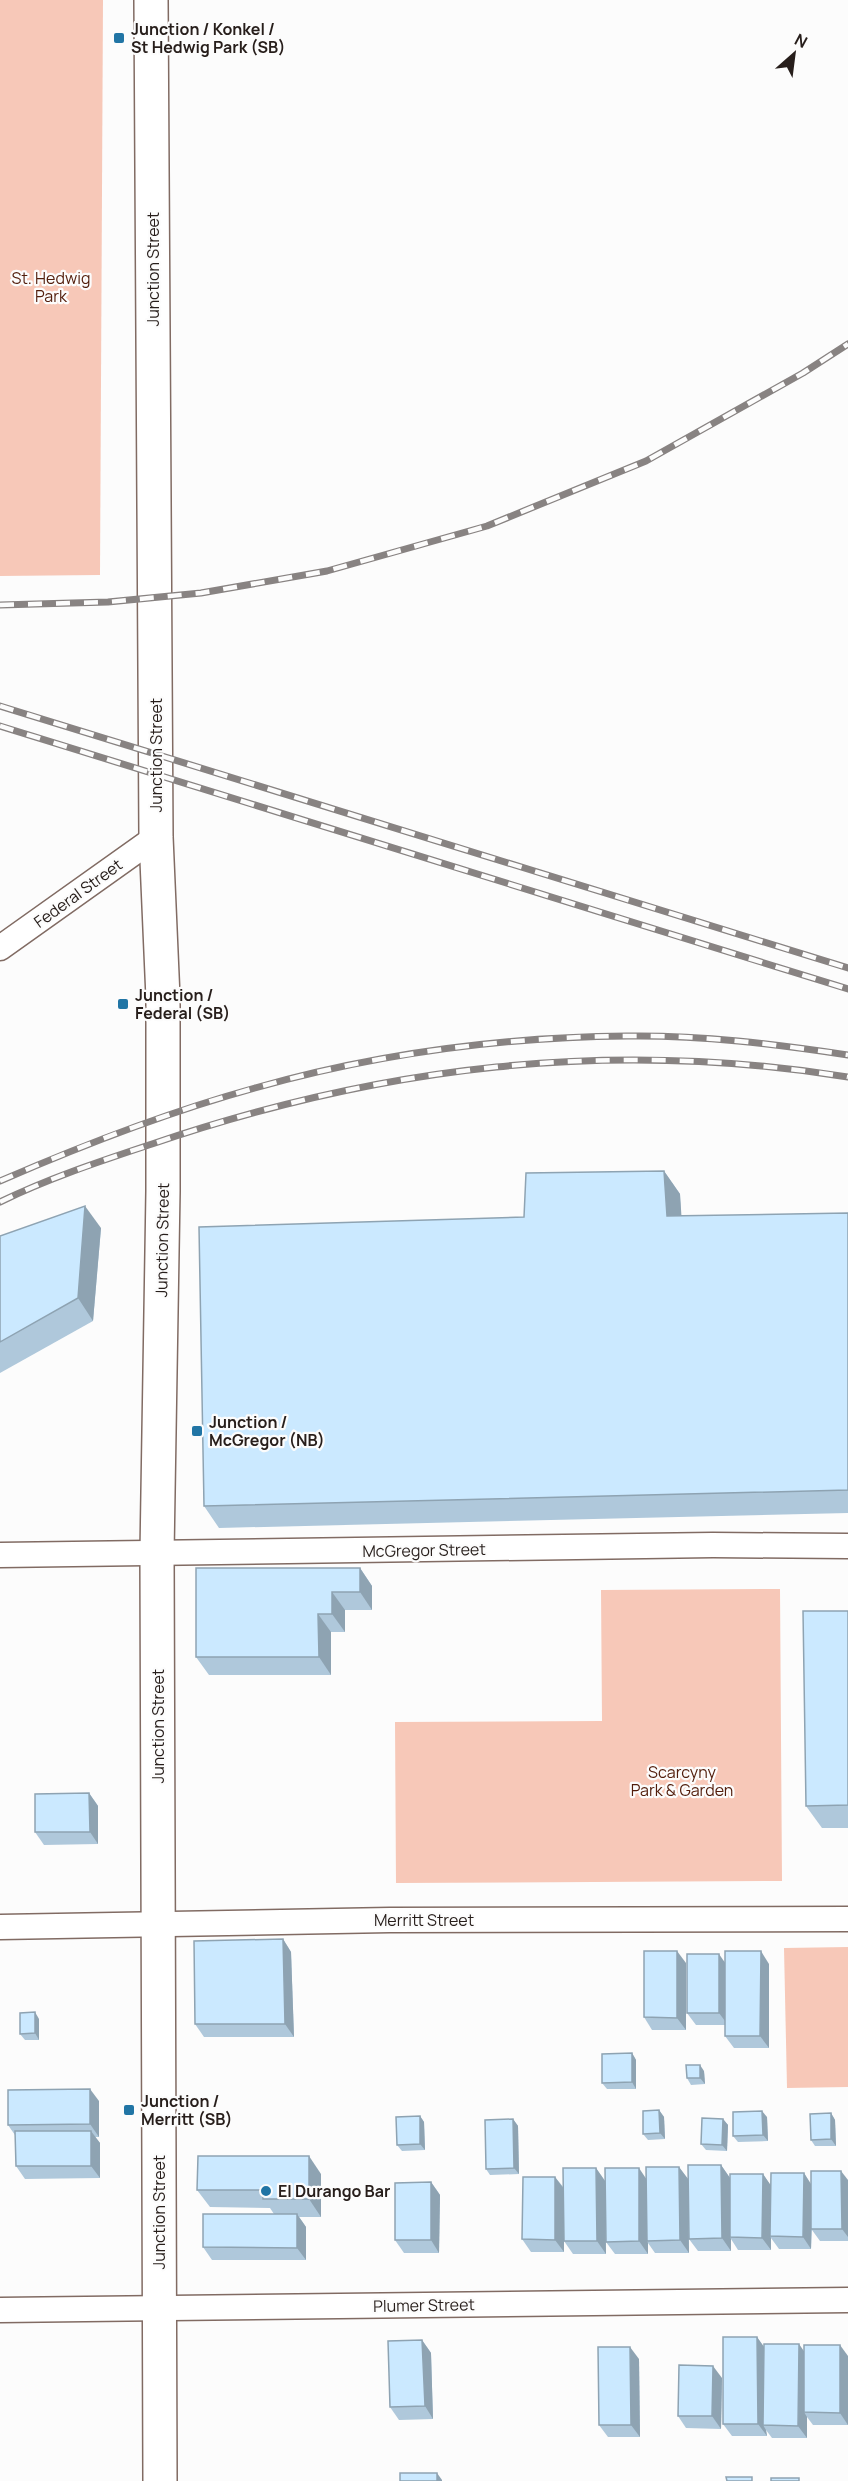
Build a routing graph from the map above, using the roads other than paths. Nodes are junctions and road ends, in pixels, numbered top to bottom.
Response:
1 (151, 0) edge
2 (156, 837) junction
3 (0, 948) edge
4 (848, 1546) edge
5 (157, 1553) junction
6 (0, 1555) edge
7 (848, 1919) edge
8 (159, 1924) junction
9 (0, 1927) edge
10 (848, 2300) edge
11 (160, 2308) junction
12 (0, 2310) edge
13 (160, 2481) edge

1 - 2 street, Junction Street
2 - 3 street, Federal Street
2 - 5 street, Junction Street
4 - 5 street, McGregor Street
5 - 6 street, McGregor Street
5 - 8 street, Junction Street
7 - 8 street, Merritt Street
8 - 9 street, Merritt Street
8 - 11 street, Junction Street
10 - 11 street, Plumer Street
11 - 12 street, Plumer Street
11 - 13 street, Junction Street

